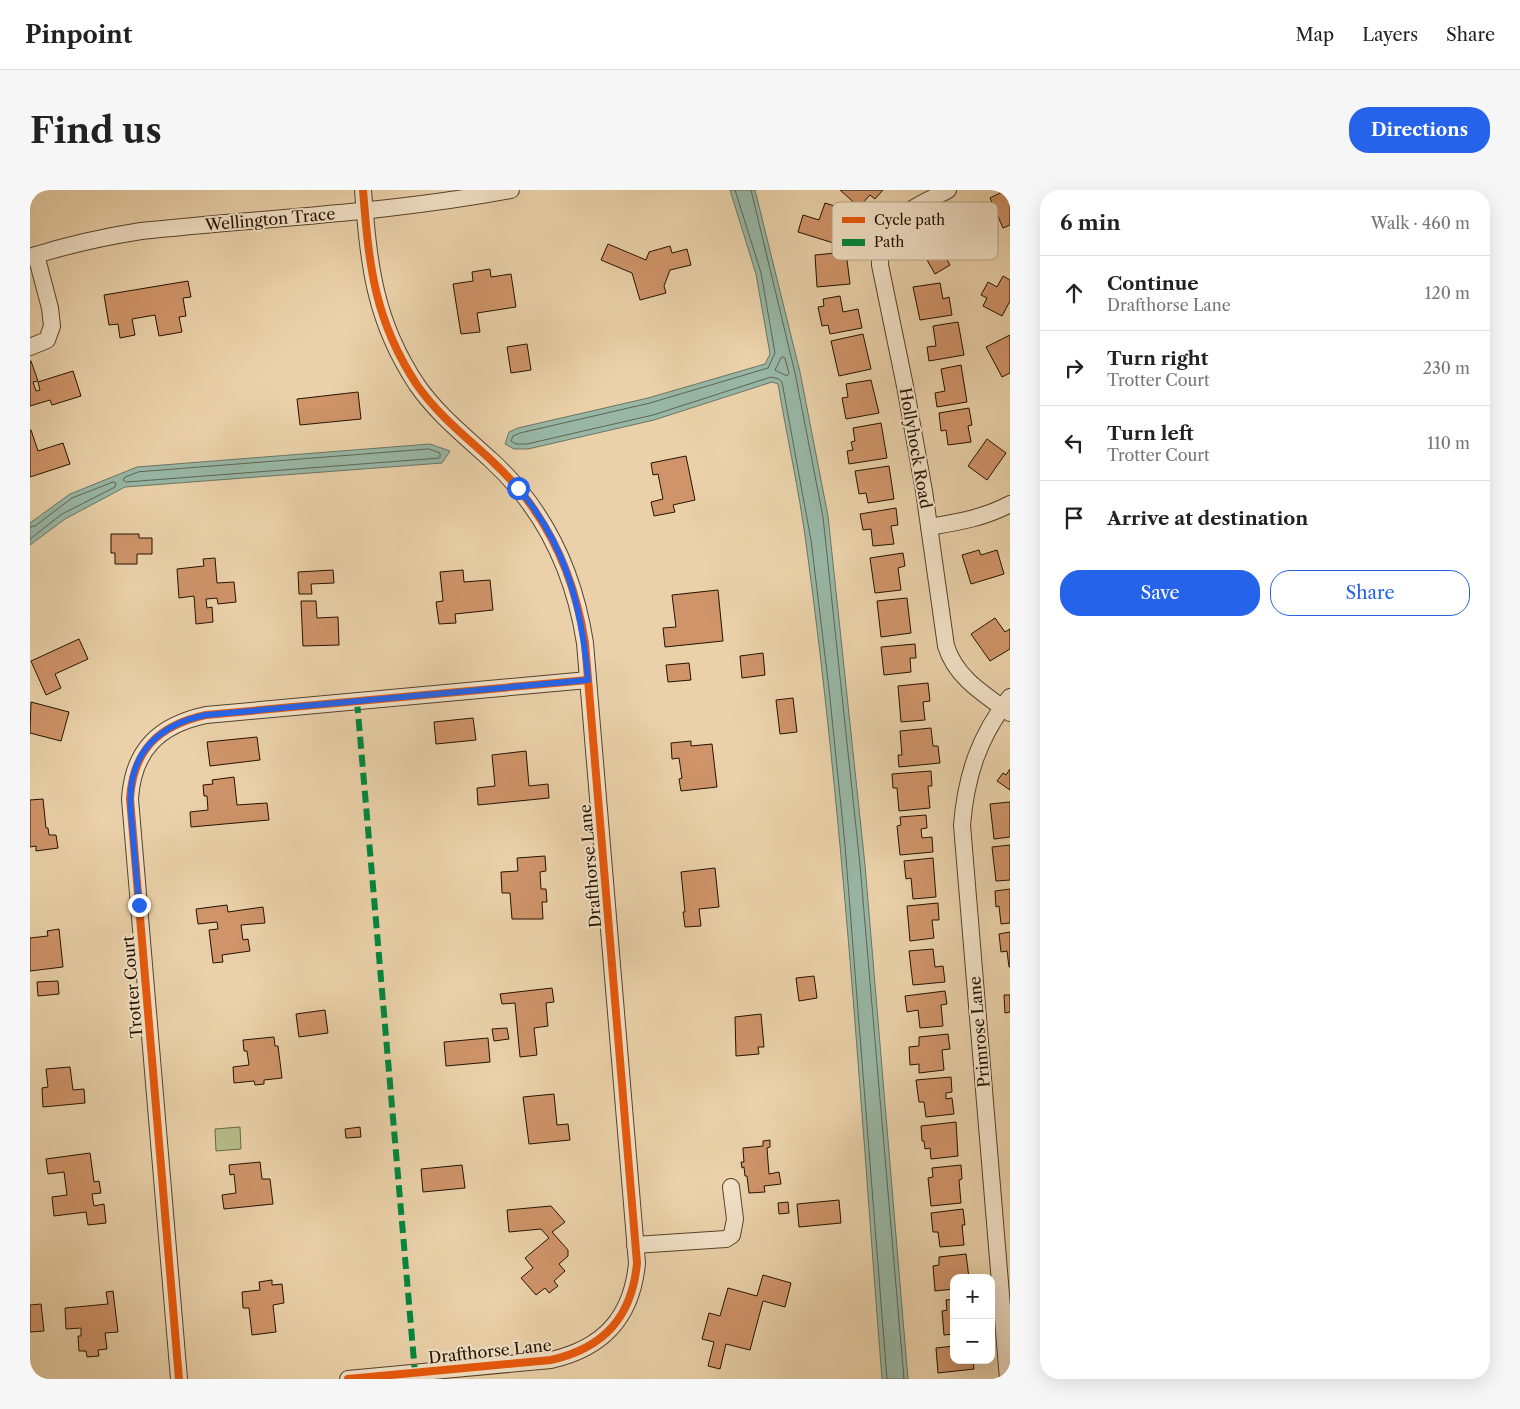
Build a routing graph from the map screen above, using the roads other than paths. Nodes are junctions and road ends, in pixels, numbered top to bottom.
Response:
1 (363, 190) edge
2 (511, 190) edge
3 (948, 190) edge
4 (926, 202) edge
5 (365, 210) junction
6 (33, 256) edge
7 (880, 260) edge
8 (30, 347) edge
9 (1010, 504) edge
10 (930, 527) junction
11 (588, 680) junction
12 (1007, 705) edge
13 (731, 1187) dead end
14 (635, 1245) junction
15 (179, 1379) edge
16 (348, 1379) edge
17 (1008, 1379) edge

1 - 5 street, Drafthorse Lane
2 - 5 street, Wellington Trace
3 - 4 street, Hollyhock Road
5 - 6 street, Wellington Trace
5 - 11 street, Drafthorse Lane
6 - 8 street
7 - 10 street, Hollyhock Road
9 - 10 street
10 - 12 street, Hollyhock Road
11 - 14 street, Drafthorse Lane
11 - 15 street, Trotter Court
12 - 17 street, Primrose Lane
13 - 14 street
14 - 16 street, Drafthorse Lane

